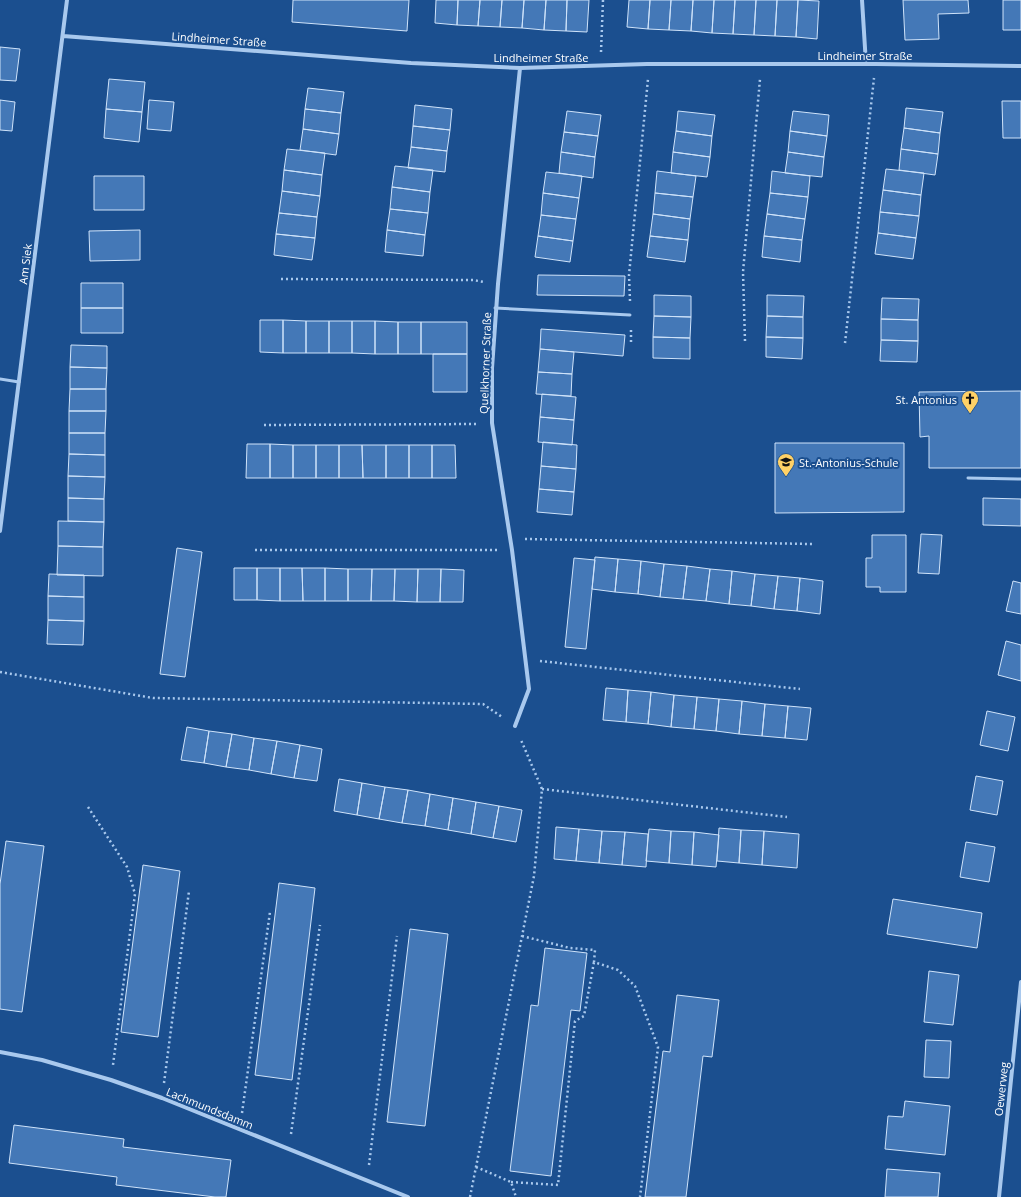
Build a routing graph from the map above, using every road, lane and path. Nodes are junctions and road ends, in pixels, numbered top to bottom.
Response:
1 (67, 0) edge
2 (603, 0) edge
3 (862, 0) edge
4 (62, 36) junction
5 (647, 64) junction
6 (762, 64) junction
7 (866, 64) junction
8 (876, 64) junction
9 (600, 66) junction
10 (1021, 66) edge
11 (520, 68) junction
12 (281, 279) dead end
13 (498, 284) junction
14 (495, 308) junction
15 (630, 315) junction
16 (745, 341) dead end
17 (845, 342) dead end
18 (631, 345) dead end
19 (0, 380) edge
20 (19, 382) junction
21 (492, 423) junction
22 (264, 425) dead end
23 (968, 478) dead end
24 (1021, 479) edge
25 (0, 531) edge
26 (510, 538) junction
27 (812, 544) dead end
28 (255, 550) dead end
29 (512, 550) junction
30 (525, 659) junction
31 (0, 672) edge
32 (800, 688) dead end
33 (516, 726) junction
34 (542, 789) junction
35 (88, 807) dead end
36 (787, 817) dead end
37 (189, 891) dead end
38 (270, 912) dead end
39 (320, 925) dead end
40 (397, 936) dead end
41 (522, 936) junction
42 (594, 962) junction
43 (1021, 982) edge
44 (0, 1052) edge
45 (111, 1080) junction
46 (162, 1098) junction
47 (239, 1130) junction
48 (289, 1150) junction
49 (476, 1167) junction
50 (367, 1181) junction
51 (511, 1182) junction
52 (408, 1197) edge
53 (470, 1197) edge
54 (516, 1197) edge
55 (640, 1197) edge
56 (999, 1197) edge

1 - 4 street, Am Siek
2 - 9 path
3 - 7 street
4 - 11 street, Lindheimer Straße
4 - 20 street, Am Siek
5 - 6 street, Lindheimer Straße
5 - 9 street, Lindheimer Straße
5 - 15 path
6 - 7 street, Lindheimer Straße
6 - 16 path
7 - 8 street, Lindheimer Straße
8 - 10 street, Lindheimer Straße
8 - 17 path
9 - 11 street, Lindheimer Straße
11 - 13 street, Quelkhorner Straße
12 - 13 path
13 - 14 street, Quelkhorner Straße
14 - 15 lane
14 - 21 street, Quelkhorner Straße
15 - 18 path
19 - 20 lane
20 - 25 street, Am Siek
21 - 22 path
21 - 26 street, Quelkhorner Straße
23 - 24 lane
26 - 27 path
26 - 29 street, Quelkhorner Straße
28 - 29 path
29 - 30 street, Quelkhorner Straße
30 - 32 path
30 - 33 street, Quelkhorner Straße
31 - 33 path
33 - 34 path
34 - 36 path
34 - 41 path
35 - 45 path
37 - 46 path
38 - 47 path
39 - 48 path
40 - 50 path
41 - 42 path
41 - 49 path
42 - 51 path
42 - 55 path
43 - 56 street, Oewerweg
44 - 45 street, Lachmundsdamm
45 - 46 street, Lachmundsdamm
46 - 47 street, Lachmundsdamm
47 - 48 street, Lachmundsdamm
48 - 50 street, Lachmundsdamm
49 - 51 path
49 - 53 path
50 - 52 street, Lachmundsdamm
51 - 54 path

